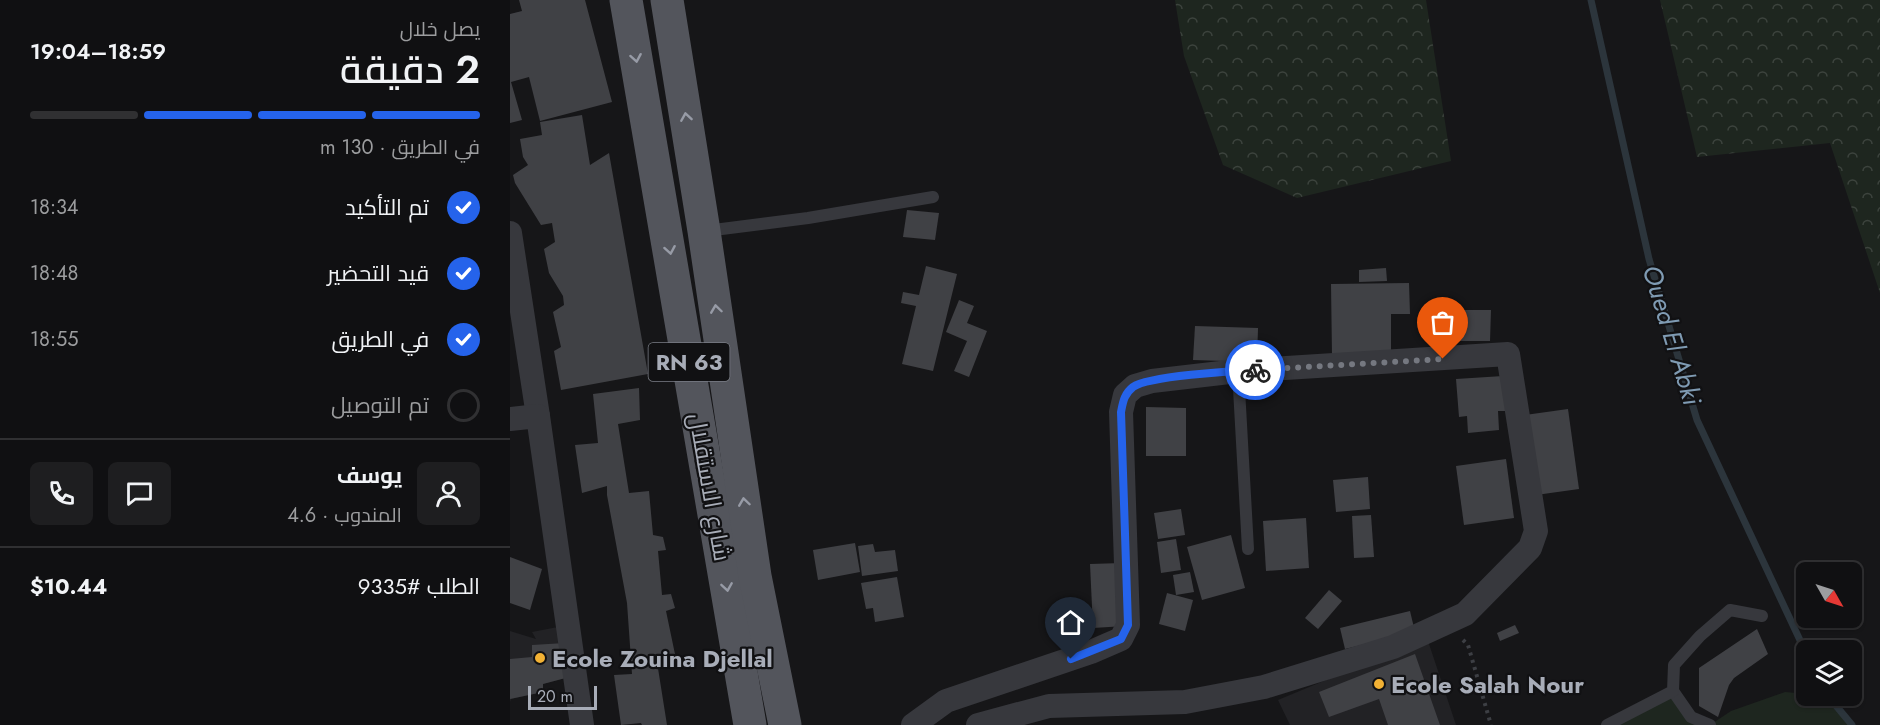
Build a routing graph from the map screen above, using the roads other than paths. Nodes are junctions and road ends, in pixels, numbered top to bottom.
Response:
1 (626, 0) edge
2 (667, 0) edge
3 (933, 198) dead end
4 (704, 231) junction
5 (510, 233) edge
6 (514, 281) edge
7 (1238, 370) junction
8 (538, 416) junction
9 (510, 419) edge
10 (1248, 549) dead end
11 (1762, 616) dead end
12 (1673, 691) junction
13 (582, 725) edge
14 (750, 725) edge
15 (785, 725) edge
16 (913, 725) edge
17 (978, 725) edge
18 (1607, 725) edge
19 (1710, 725) edge

1 -> 14 main road, شارع الاستقلال / RN 63
4 -> 2 main road, RN 63
3 - 4 lane
15 -> 4 main road, RN 63
5 - 6 street
6 - 8 street
7 - 10 lane
7 - 16 street
7 - 17 street
8 - 9 street
8 - 13 street
11 - 12 lane
12 - 18 lane
12 - 19 lane

